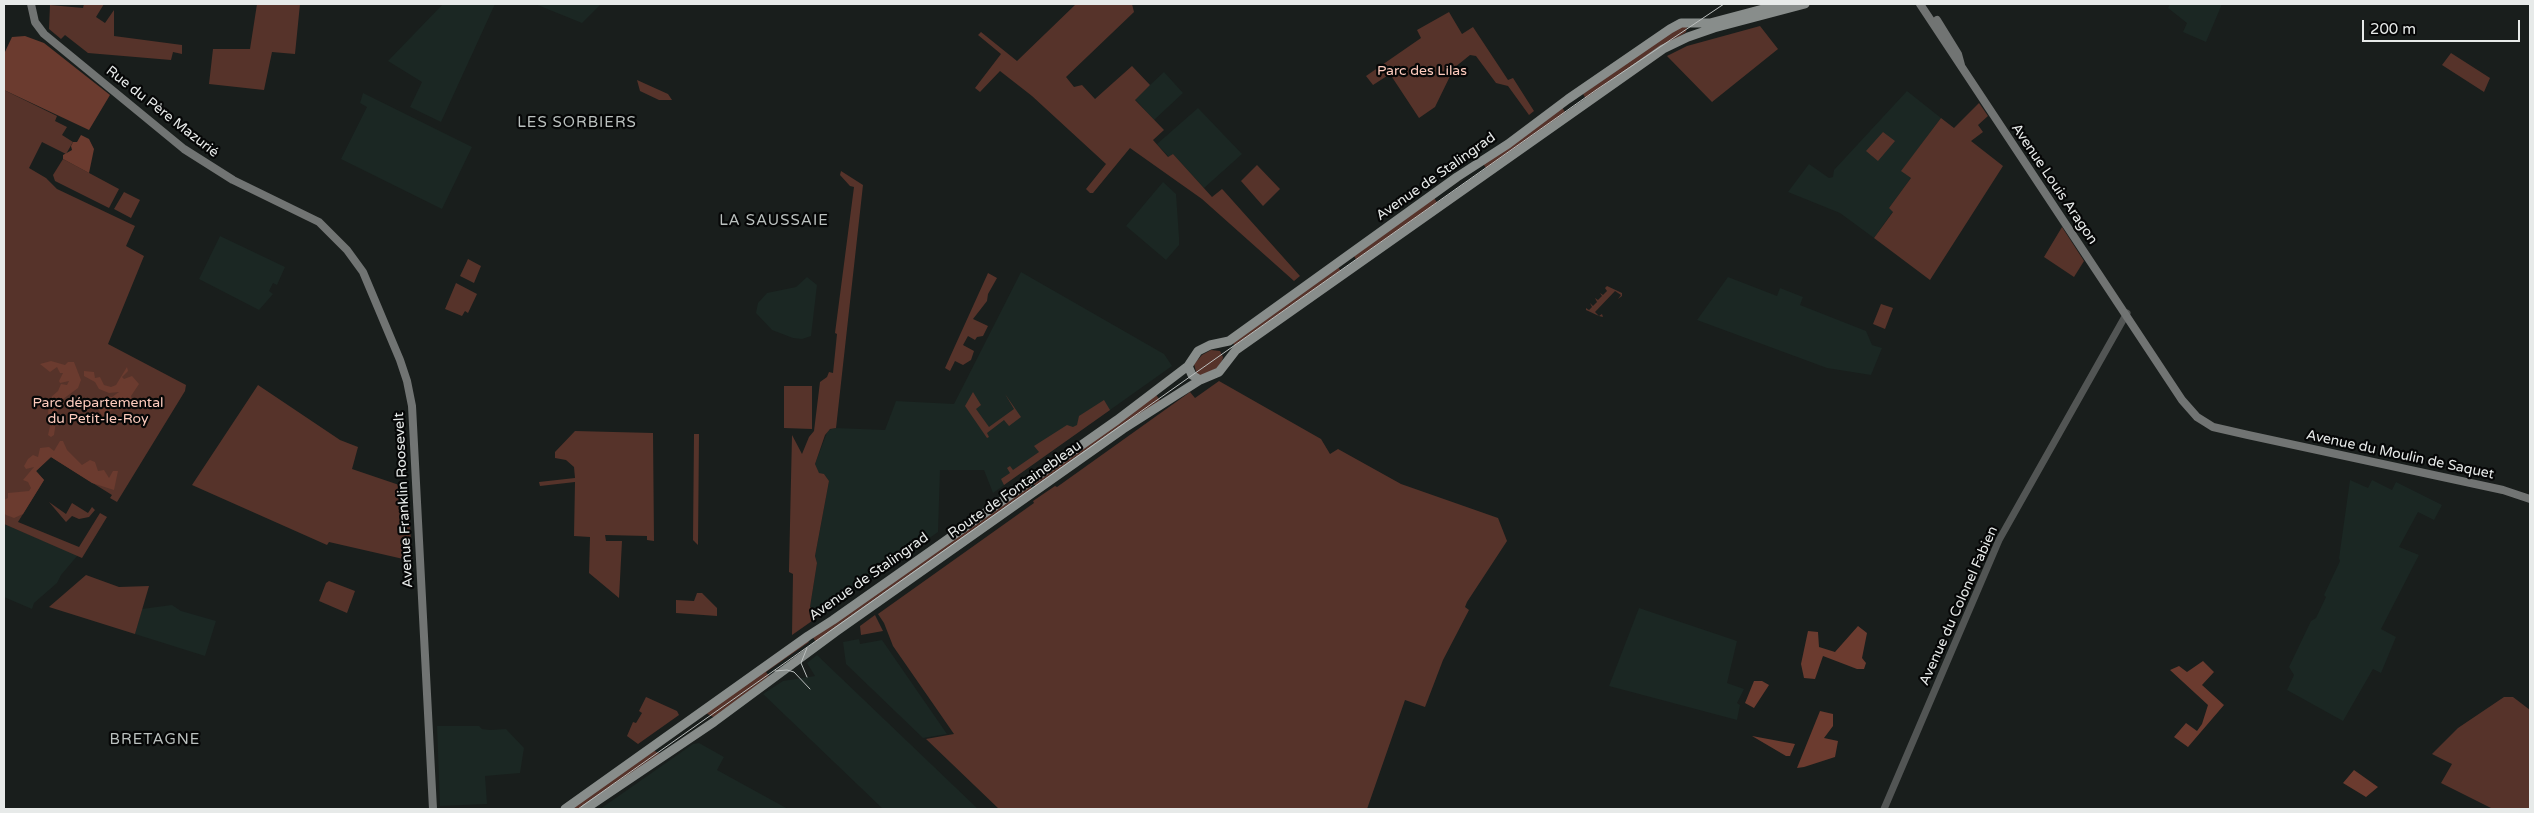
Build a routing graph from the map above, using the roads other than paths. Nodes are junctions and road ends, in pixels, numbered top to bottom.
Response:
1 (31, 4) edge
2 (1782, 4) edge
3 (1805, 4) edge
4 (1920, 4) edge
5 (1926, 4) edge
6 (1962, 67) junction
7 (312, 218) joint
8 (2126, 314) junction
9 (1216, 345) junction
10 (1225, 364) junction
11 (1188, 366) junction
12 (1200, 380) junction
13 (2530, 499) edge
14 (698, 713) junction
15 (714, 722) junction
16 (434, 809) edge
17 (565, 809) edge
18 (585, 809) edge
19 (1884, 809) edge

1 - 7 main road, Rue du Père Mazurié
2 - 9 main road, Avenue de Stalingrad
3 - 10 main road, Avenue de Stalingrad
4 - 6 main road, Avenue Louis Aragon
5 - 6 main road, Avenue Louis Aragon
6 - 8 main road, Avenue Louis Aragon
7 - 16 main road, Avenue Franklin Roosevelt
8 - 13 main road, Avenue du Moulin de Saquet
8 - 19 street, Avenue du Colonel Fabien
9 - 10 main road
9 - 11 main road
10 - 12 main road
11 - 12 main road
11 - 14 main road, Avenue de Stalingrad
12 - 15 main road, Route de Fontainebleau
14 - 15 main road
14 - 17 main road, Avenue de Stalingrad
15 - 18 main road, Route de Fontainebleau

